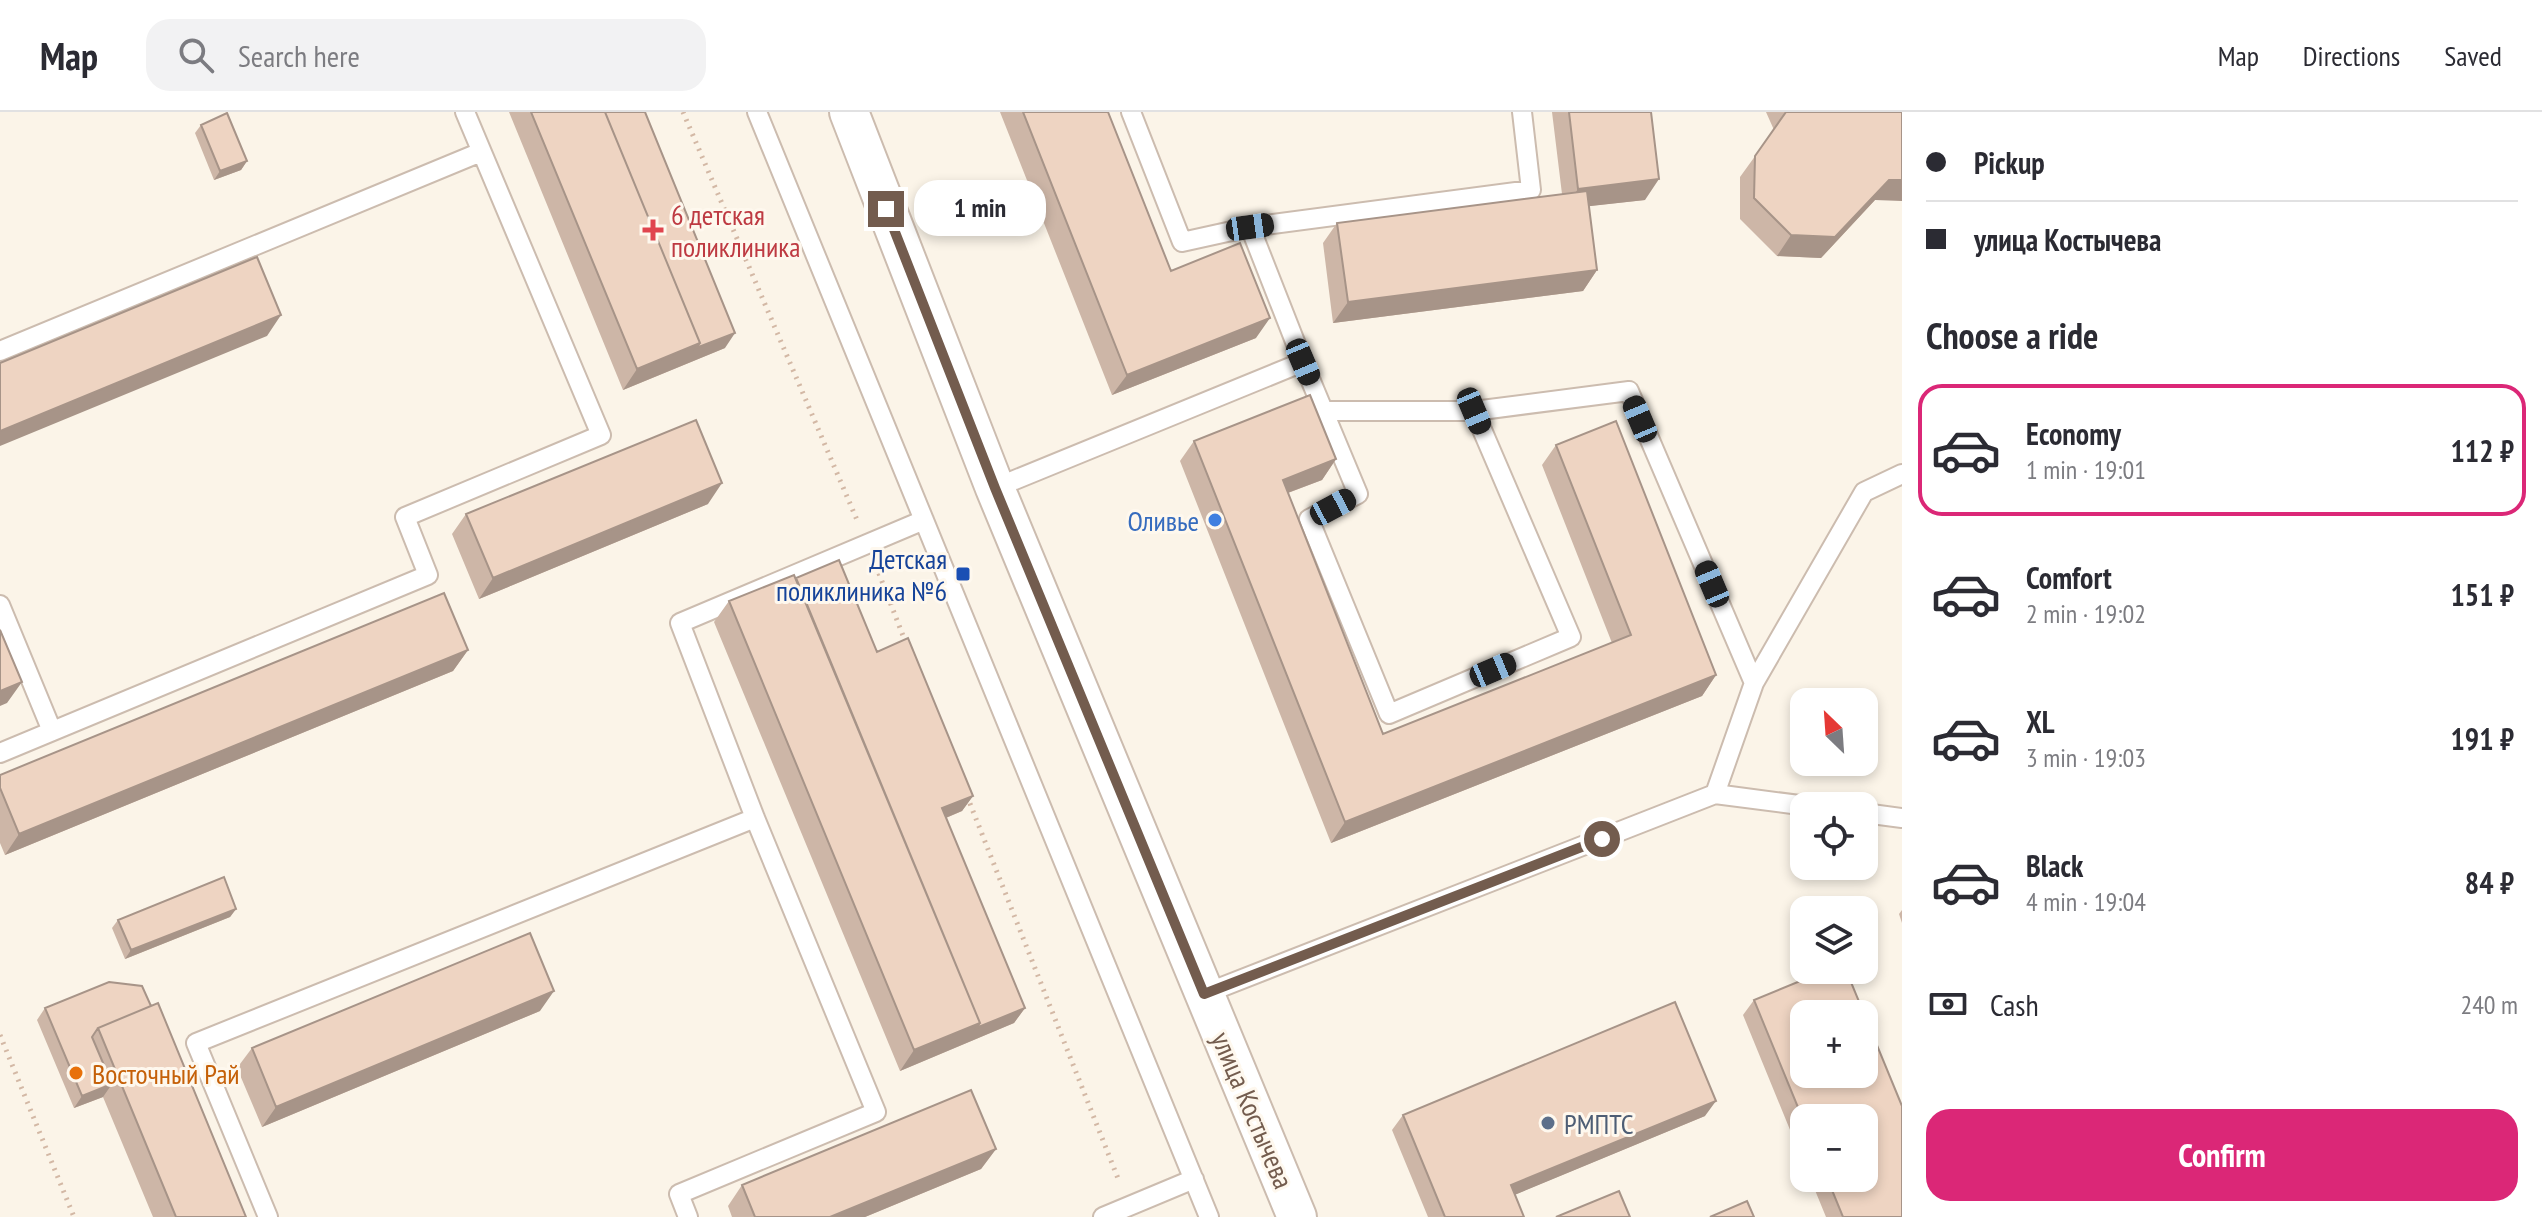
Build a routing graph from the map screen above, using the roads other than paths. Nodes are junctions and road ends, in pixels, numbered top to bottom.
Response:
1 (465, 112) edge
2 (757, 112) edge
3 (849, 112) edge
4 (1131, 112) edge
5 (1522, 112) edge
6 (481, 152) junction
7 (1250, 227) junction
8 (0, 351) edge
9 (1303, 362) junction
10 (1323, 411) junction
11 (1474, 411) junction
12 (1902, 474) edge
13 (995, 488) junction
14 (924, 520) junction
15 (0, 605) edge
16 (1754, 683) junction
17 (52, 731) junction
18 (0, 753) edge
19 (1715, 794) junction
20 (1790, 804) edge
21 (1878, 815) edge
22 (755, 818) junction
23 (1902, 818) edge
24 (1204, 994) junction
25 (1194, 1179) junction
26 (268, 1217) edge
27 (688, 1217) edge
28 (1103, 1217) edge
29 (1209, 1217) edge
30 (1297, 1217) edge

1 - 6 lane
2 - 14 lane
3 - 13 street, улица Костычева
4 - 7 lane
5 - 7 lane
6 - 8 lane
6 - 17 lane
7 - 9 lane
9 - 10 lane
9 - 13 lane
10 - 11 lane
10 - 11 lane
11 - 16 lane
12 - 16 lane
13 - 24 street, улица Костычева
14 - 22 lane
14 - 25 lane
15 - 17 lane
16 - 19 lane
17 - 18 lane
19 - 20 lane
19 - 24 lane
21 - 23 lane
22 - 26 lane
22 - 27 lane
24 - 30 street, улица Костычева
25 - 28 lane
25 - 29 lane

